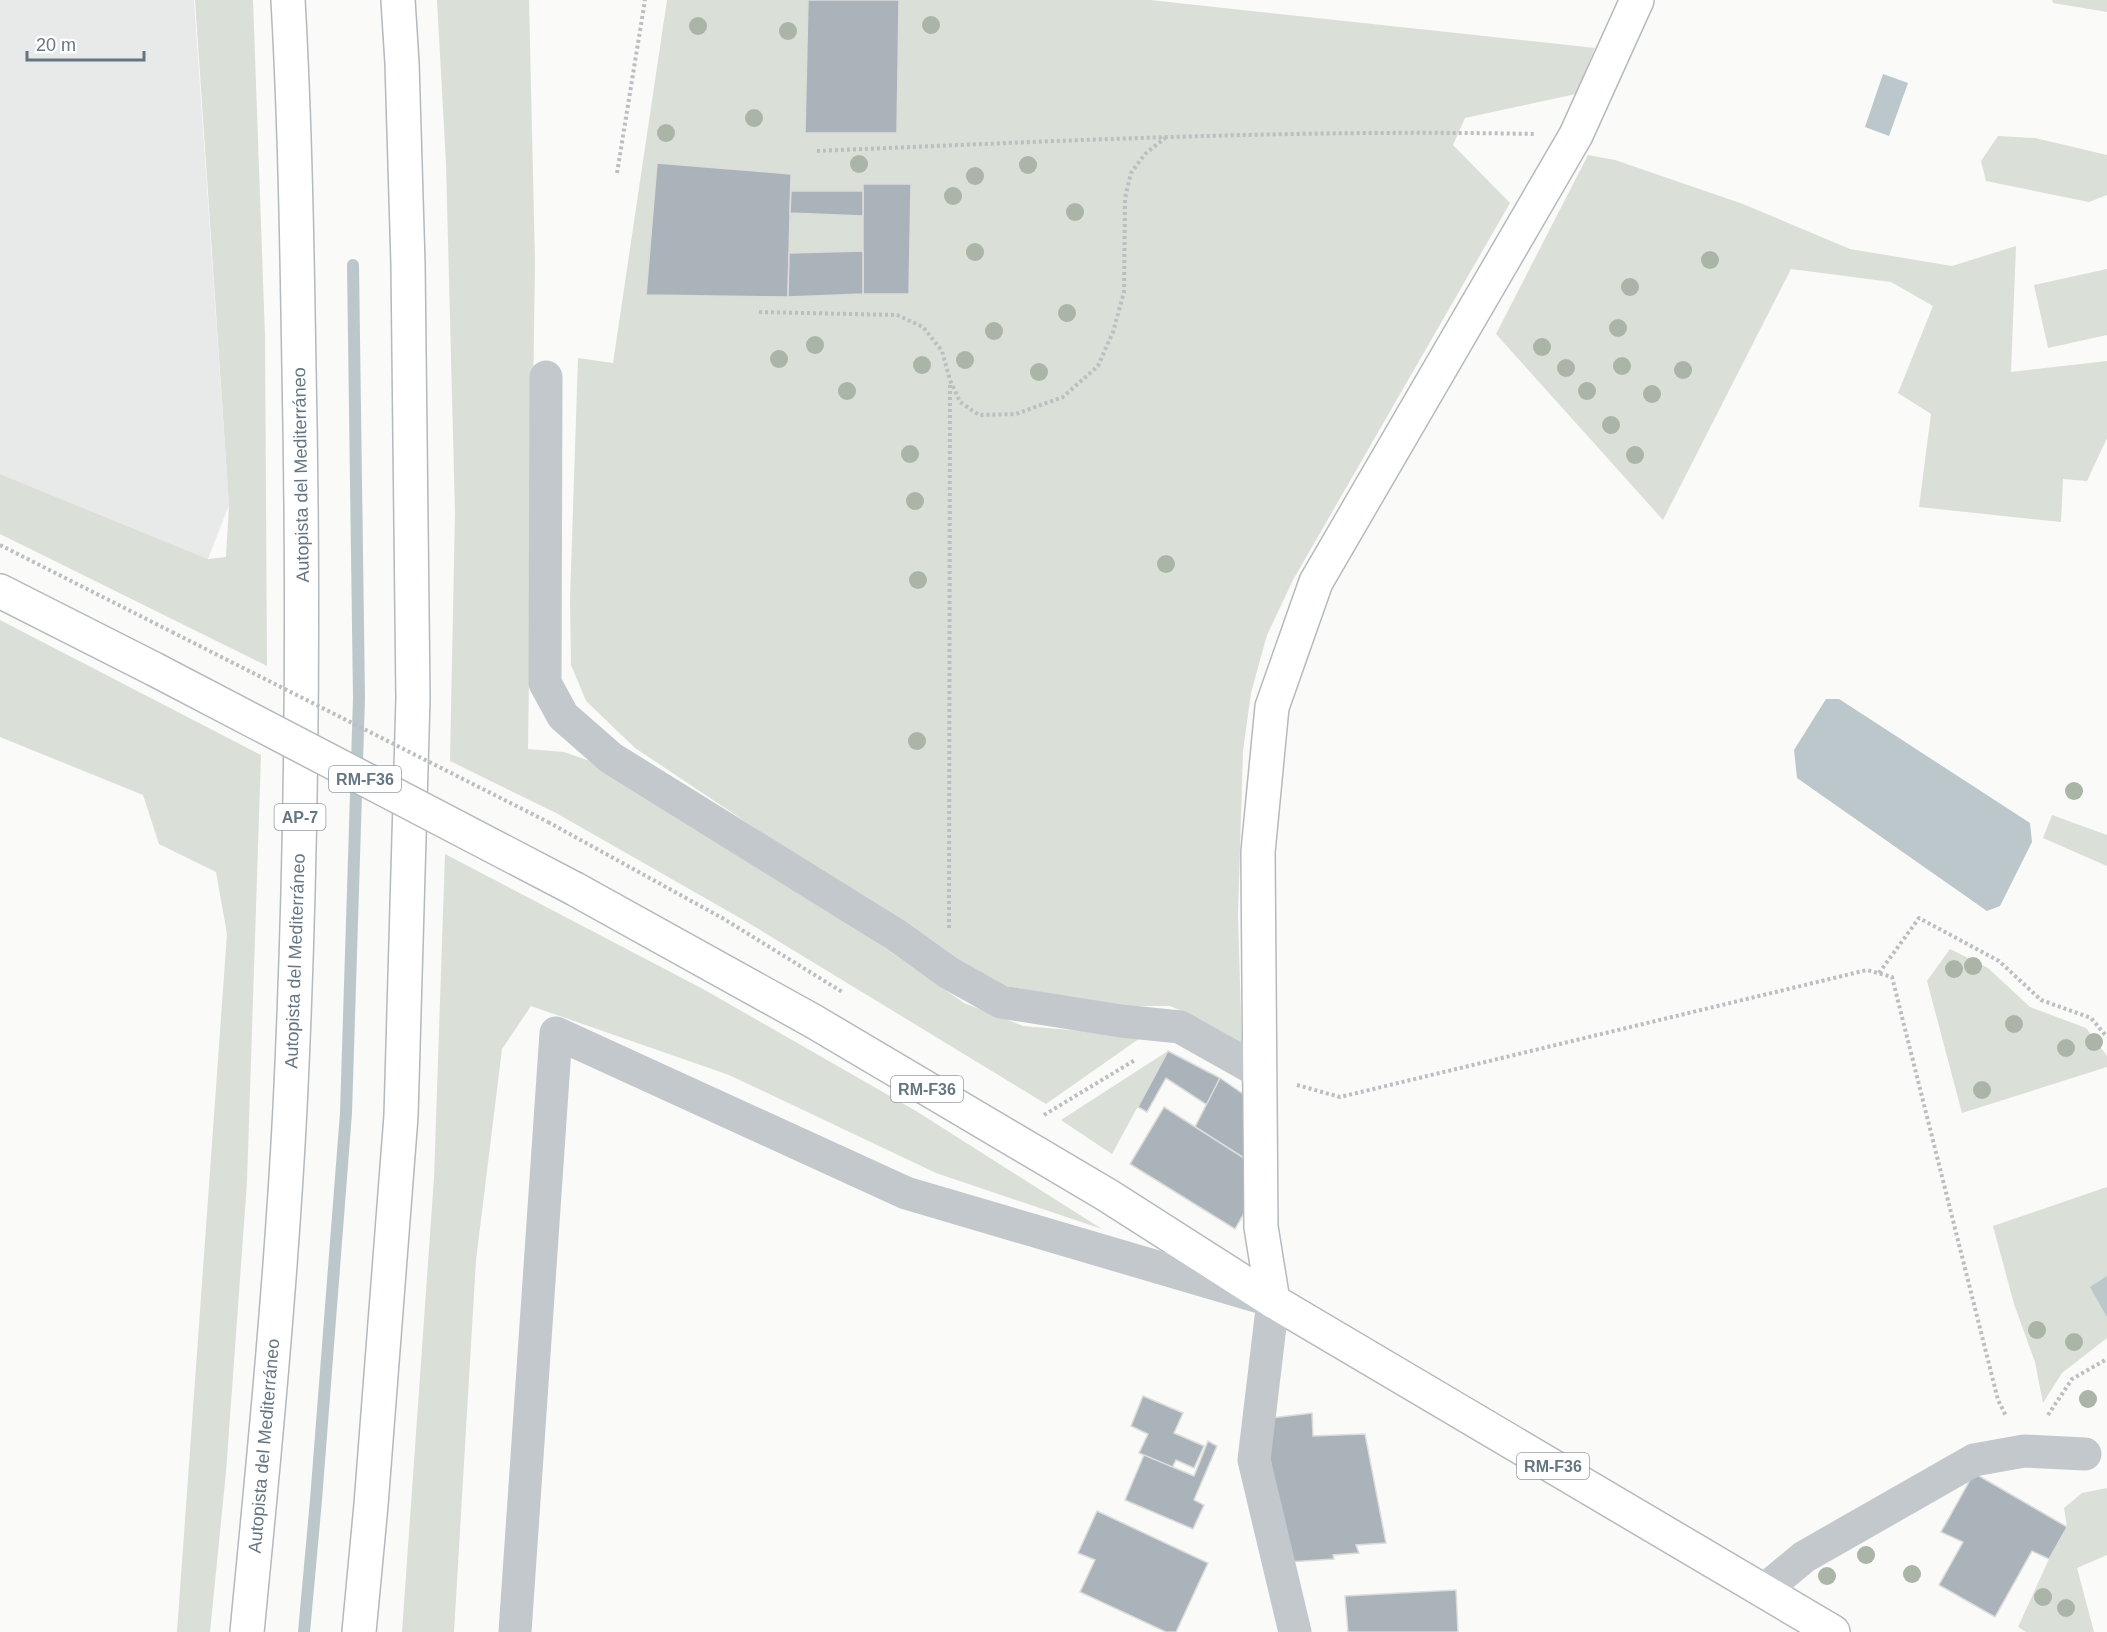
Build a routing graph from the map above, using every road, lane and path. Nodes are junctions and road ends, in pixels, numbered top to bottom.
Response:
1 (288, 0) edge
2 (398, 0) edge
3 (645, 0) edge
4 (1637, 0) edge
5 (1576, 135) junction
6 (1166, 137) junction
7 (817, 151) dead end
8 (617, 172) dead end
9 (759, 312) dead end
10 (546, 377) dead end
11 (950, 380) junction
12 (0, 545) edge
13 (0, 591) edge
14 (1879, 973) junction
15 (949, 974) junction
16 (854, 999) dead end
17 (2107, 1037) edge
18 (1144, 1054) dead end
19 (1260, 1072) junction
20 (1043, 1116) dead end
21 (1273, 1300) junction
22 (2107, 1359) edge
23 (2024, 1451) junction
24 (2085, 1454) dead end
25 (1763, 1591) junction
26 (247, 1632) edge
27 (358, 1632) edge
28 (515, 1632) edge
29 (1295, 1632) edge
30 (1833, 1632) edge

1 - 26 main road, Autopista del Mediterráneo / AP-7
2 - 27 main road
3 - 8 path
4 - 5 main road
5 - 6 path
5 - 19 main road
6 - 7 path
6 - 11 path
9 - 11 path
10 - 15 street
11 - 15 path
12 - 16 path, bridge
13 - 21 main road, RM-F36, bridge
14 - 17 path
14 - 19 path
14 - 23 path
15 - 19 street
18 - 20 path
19 - 21 main road
21 - 25 main road, RM-F36
21 - 28 street
21 - 29 street
22 - 23 path
23 - 24 street
23 - 25 street
25 - 30 main road, RM-F36

